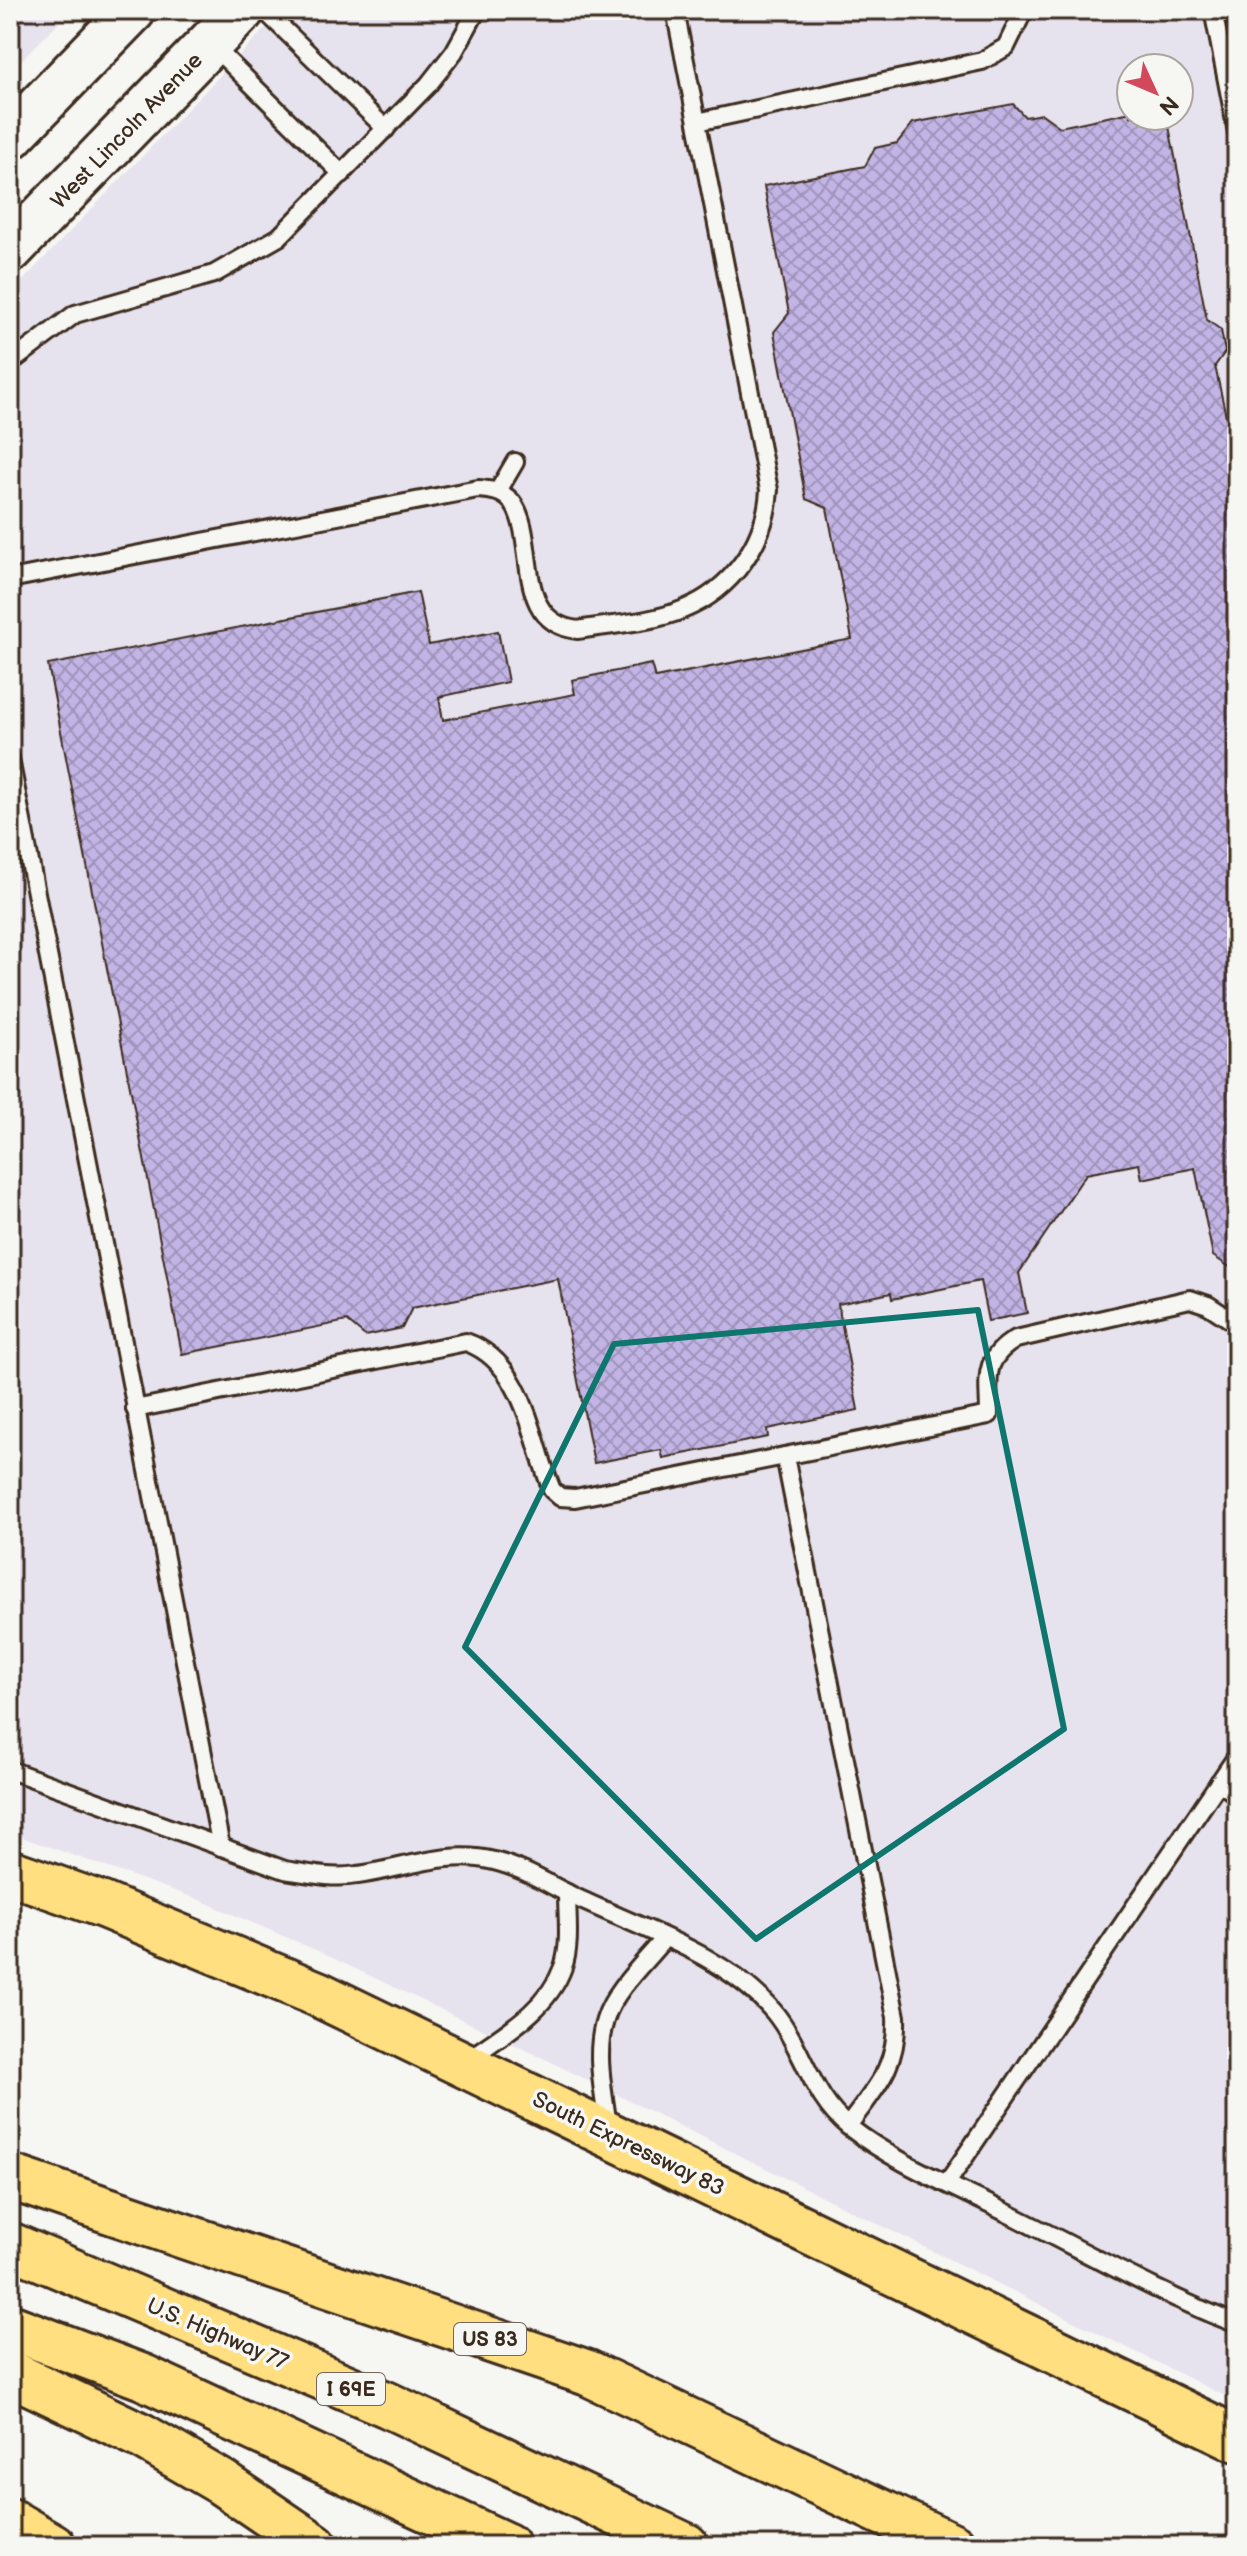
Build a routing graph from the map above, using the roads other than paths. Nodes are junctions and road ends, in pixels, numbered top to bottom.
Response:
1 (133, 10) edge
2 (242, 10) edge
3 (264, 10) edge
4 (477, 10) edge
5 (675, 10) edge
6 (1024, 10) edge
7 (1213, 10) edge
8 (210, 43) junction
9 (697, 122) junction
10 (386, 129) junction
11 (1237, 132) edge
12 (10, 137) edge
13 (342, 174) junction
14 (10, 250) edge
15 (10, 363) edge
16 (515, 462) dead end
17 (498, 491) junction
18 (10, 579) edge
19 (10, 759) edge
20 (1237, 1324) edge
21 (135, 1409) junction
22 (785, 1456) junction
23 (1237, 1756) edge
24 (10, 1770) edge
25 (1219, 1782) junction
26 (1237, 1795) edge
27 (221, 1847) junction
28 (10, 1872) edge
29 (567, 1893) junction
30 (664, 1939) junction
31 (463, 2063) junction
32 (848, 2126) junction
33 (609, 2133) junction
34 (10, 2177) edge
35 (947, 2183) junction
36 (10, 2245) edge
37 (1237, 2324) edge
38 (10, 2327) edge
39 (10, 2373) edge
40 (1237, 2439) edge
41 (10, 2521) edge
42 (53, 2546) edge
43 (315, 2546) edge
44 (507, 2546) edge
45 (686, 2546) edge
46 (953, 2546) edge

1 - 12 street
2 - 8 street, West Lincoln Avenue
3 - 10 lane
4 - 10 lane
5 - 9 lane
6 - 9 lane
7 - 11 lane
8 - 13 lane
8 - 14 street, West Lincoln Avenue
9 - 17 lane
10 - 13 lane
13 - 15 lane
16 - 17 lane
17 - 18 lane
19 - 21 lane
20 - 22 lane
21 - 22 lane
21 - 27 lane
22 - 32 lane
23 - 25 lane
24 - 27 lane
25 - 26 lane
25 - 35 lane
27 - 29 lane
28 - 31 main road, South Expressway 83
29 - 30 lane
29 - 31 lane
30 - 32 lane
30 - 33 lane
31 - 33 main road, South Expressway 83
32 - 35 lane
33 - 40 main road, South Expressway 83
34 - 46 main road, US 83
35 - 37 lane
36 - 45 main road, U.S. Highway 77 / I 69E
38 - 44 main road
39 - 43 main road
41 - 42 main road

